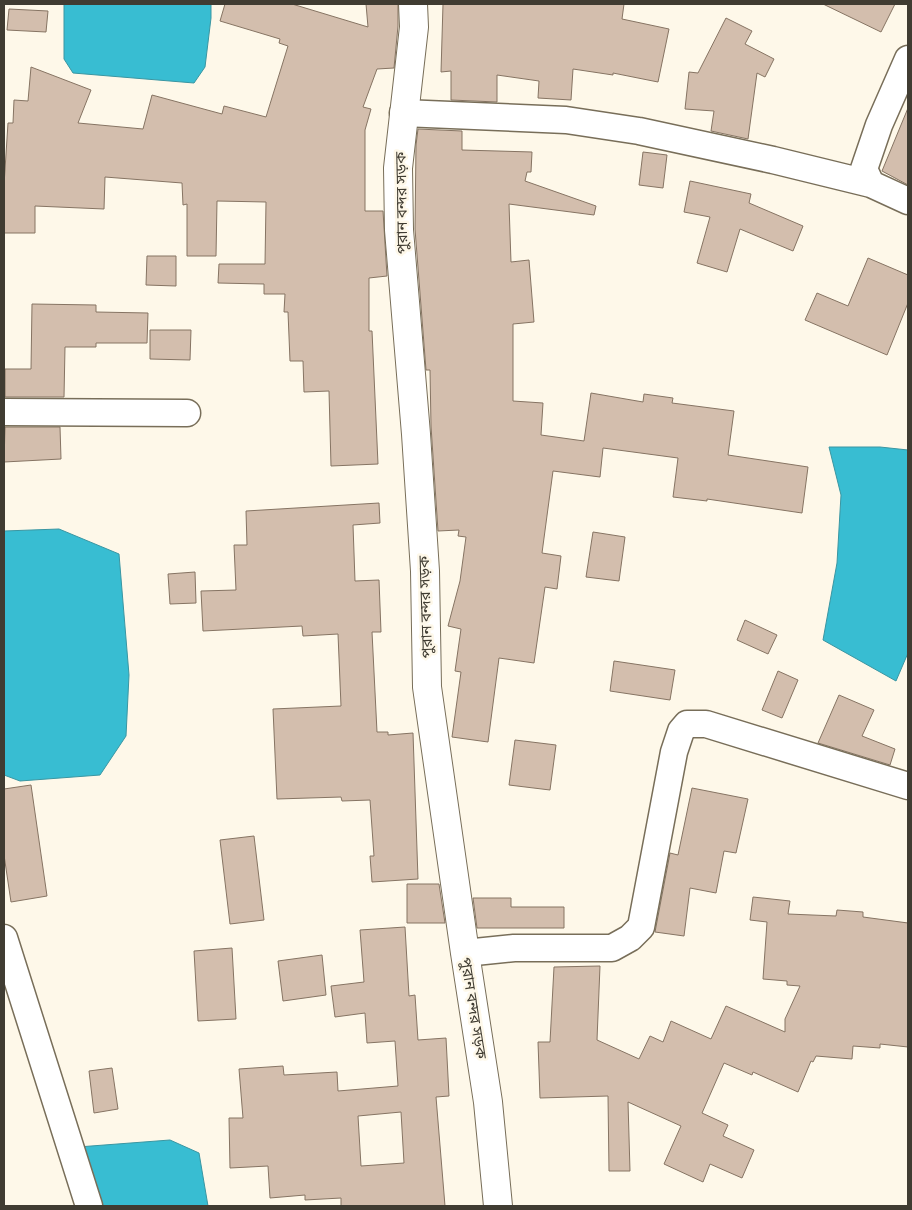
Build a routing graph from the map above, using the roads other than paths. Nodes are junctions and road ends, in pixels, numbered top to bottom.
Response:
1 (413, 4) edge
2 (908, 59) edge
3 (403, 113) junction
4 (871, 184) junction
5 (908, 201) edge
6 (4, 412) edge
7 (187, 413) dead end
8 (908, 786) edge
9 (4, 938) edge
10 (465, 953) junction
11 (89, 1206) edge
12 (498, 1206) edge

1 - 3 street, পুরান বন্দর সড়ক
2 - 4 street
3 - 4 street
3 - 10 street, পুরান বন্দর সড়ক
4 - 5 street
6 - 7 street
8 - 10 street
9 - 11 street
10 - 12 street, পুরান বন্দর সড়ক

